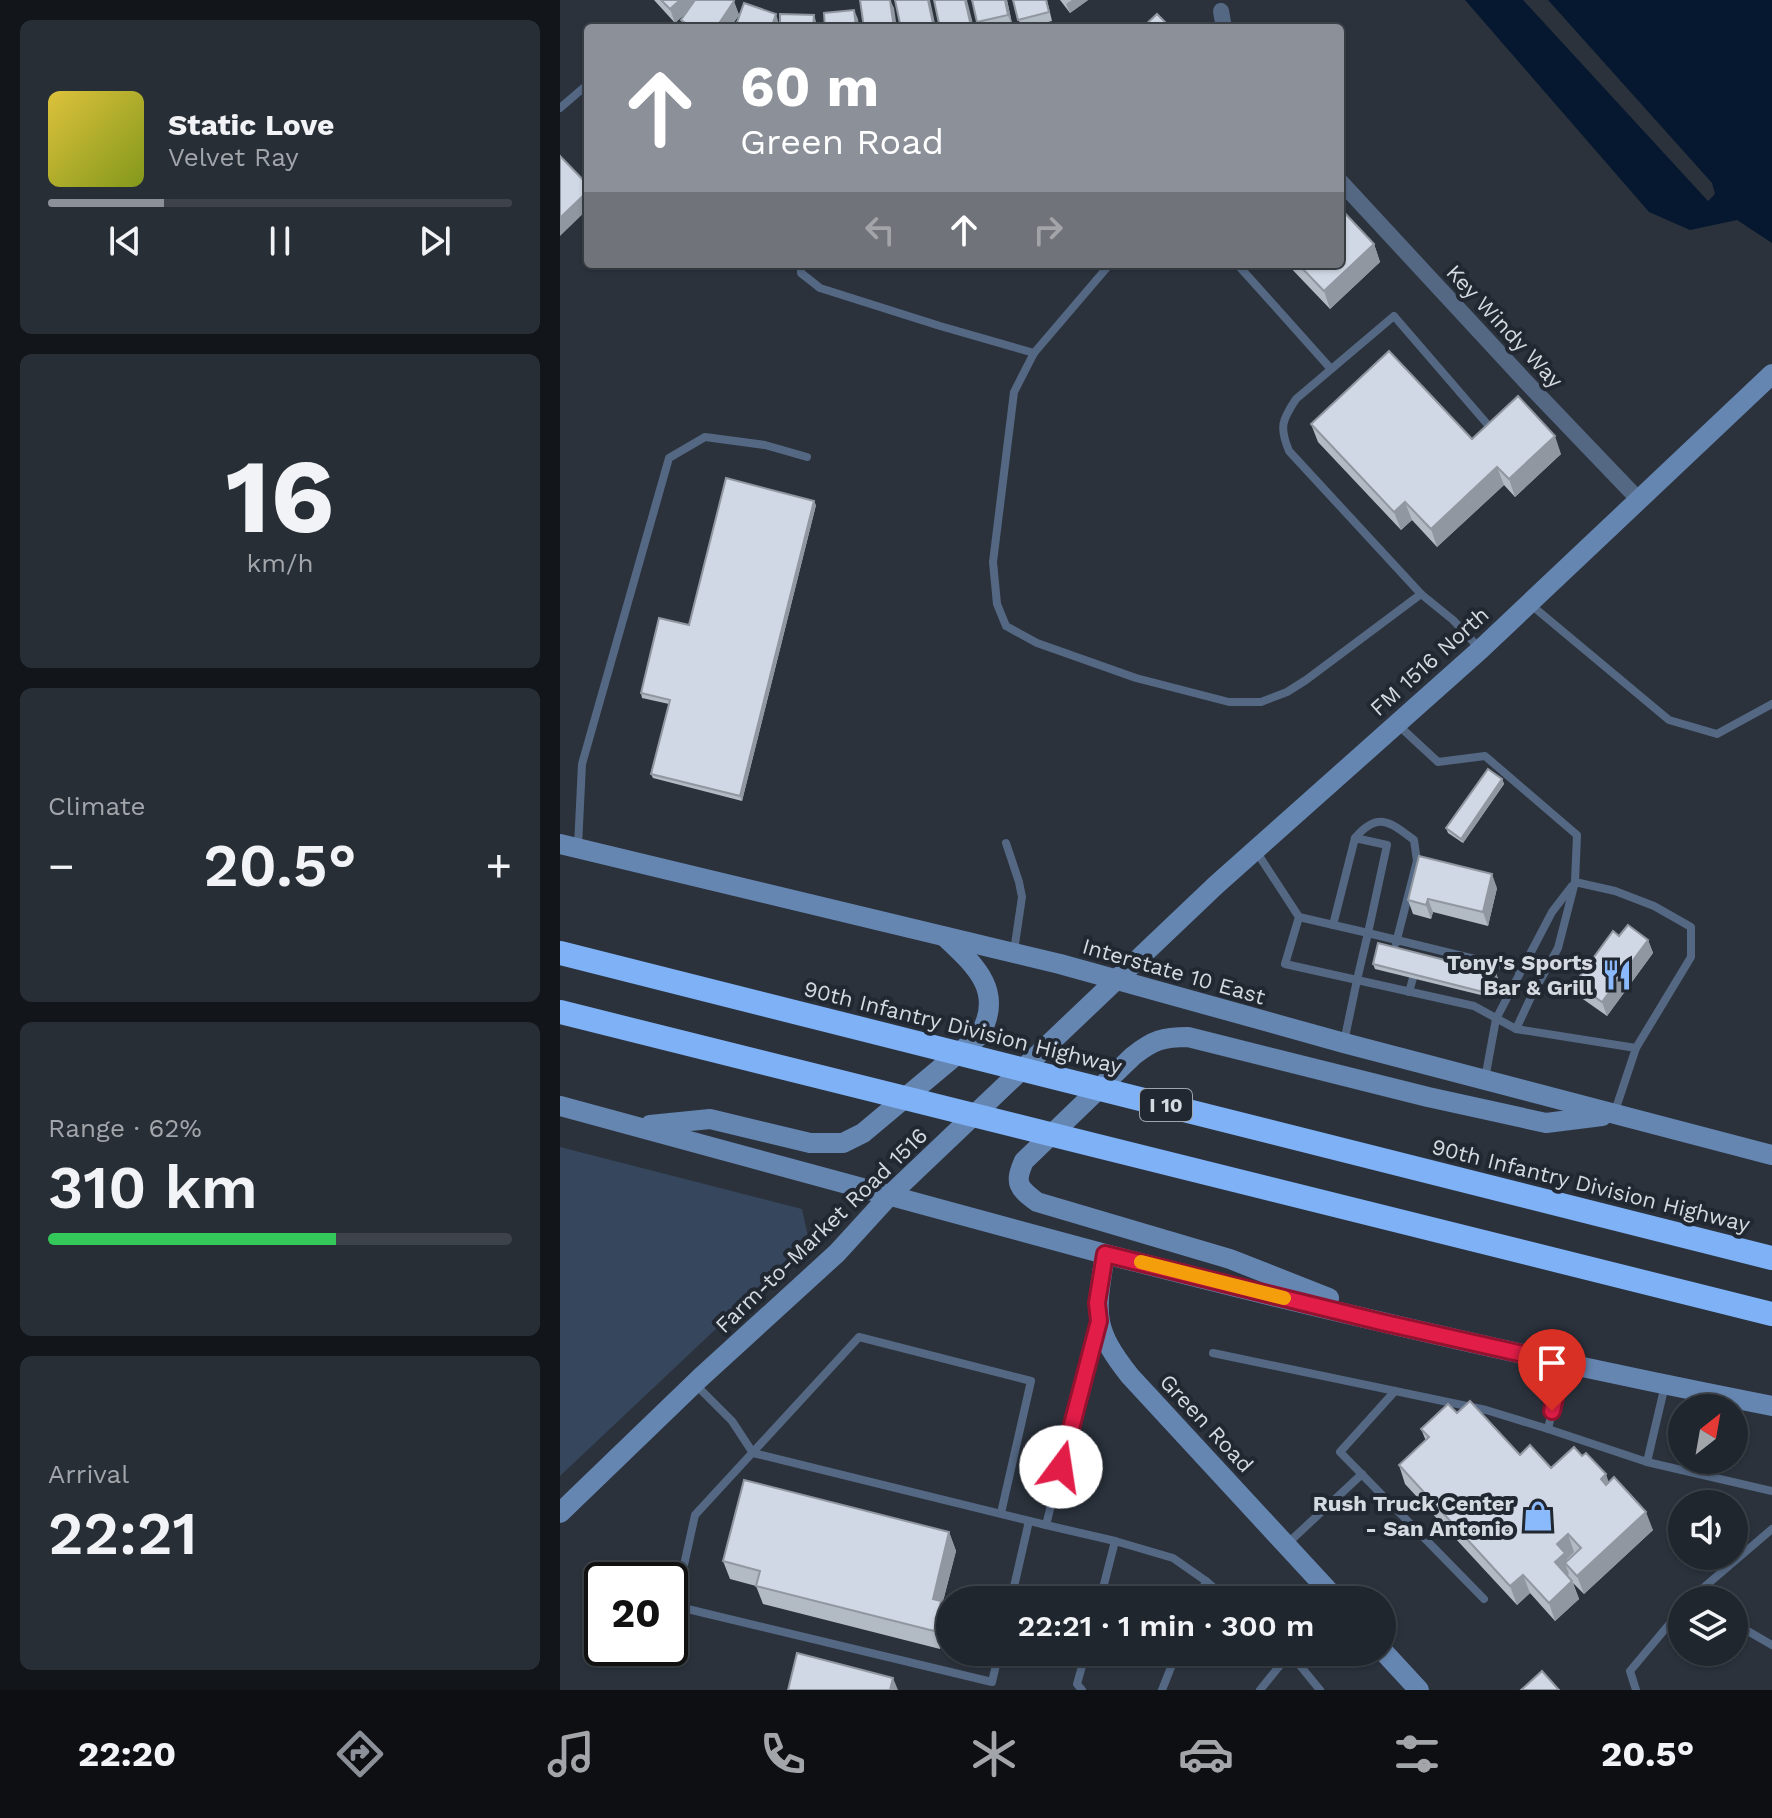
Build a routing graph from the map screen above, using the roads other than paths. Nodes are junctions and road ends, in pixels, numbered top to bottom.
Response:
1 (1221, 11) dead end
2 (1223, 24) edge
3 (584, 87) edge
4 (560, 108) edge
5 (1344, 185) edge
6 (801, 268) edge
7 (1107, 268) edge
8 (1241, 268) edge
9 (1034, 353) junction
10 (1331, 369) junction
11 (1772, 374) edge
12 (1488, 425) edge
13 (807, 457) dead end
14 (1639, 500) junction
15 (1421, 594) junction
16 (1529, 603) junction
17 (1481, 649) junction
18 (1772, 704) edge
19 (1396, 724) junction
20 (1355, 838) junction
21 (1006, 843) dead end
22 (569, 845) edge
23 (1256, 851) junction
24 (1575, 882) junction
25 (1299, 917) junction
26 (1333, 925) junction
27 (1368, 933) junction
28 (943, 935) junction
29 (1397, 940) junction
30 (1420, 946) junction
31 (1394, 951) edge
32 (1441, 951) junction
33 (560, 953) edge
34 (1014, 953) junction
35 (1462, 956) junction
36 (1418, 957) edge
37 (1483, 961) junction
38 (1438, 963) edge
39 (1460, 968) edge
40 (1520, 970) junction
41 (1389, 972) edge
42 (1480, 973) edge
43 (1413, 978) edge
44 (1357, 980) junction
45 (1115, 981) junction
46 (1433, 983) edge
47 (1386, 987) junction
48 (1455, 989) edge
49 (1409, 992) junction
50 (1476, 995) edge
51 (1430, 997) junction
52 (1452, 1001) junction
53 (1474, 1006) junction
54 (560, 1012) edge
55 (1496, 1019) junction
56 (1516, 1029) junction
57 (1344, 1043) junction
58 (1636, 1048) junction
59 (1485, 1081) junction
60 (560, 1106) edge
61 (1614, 1114) junction
62 (638, 1127) junction
63 (1772, 1155) edge
64 (890, 1195) junction
65 (1105, 1254) junction
66 (1772, 1258) edge
67 (1772, 1314) edge
68 (1099, 1321) junction
69 (1401, 1326) junction
70 (1213, 1353) dead end
71 (1563, 1363) junction
72 (695, 1383) junction
73 (1665, 1385) junction
74 (1395, 1391) junction
75 (1772, 1406) edge
76 (1548, 1429) junction
77 (753, 1453) junction
78 (1647, 1462) junction
79 (1362, 1474) junction
80 (1772, 1491) edge
81 (560, 1513) edge
82 (1001, 1513) junction
83 (1029, 1521) junction
84 (1046, 1525) junction
85 (1772, 1529) edge
86 (1115, 1541) junction
87 (1286, 1544) junction
88 (1206, 1581) junction
89 (1014, 1586) edge
90 (1104, 1586) edge
91 (1204, 1586) edge
92 (1212, 1586) edge
93 (1324, 1586) edge
94 (1706, 1586) edge
95 (1484, 1599) dead end
96 (1668, 1626) edge
97 (1748, 1631) edge
98 (1772, 1645) edge
99 (1396, 1665) edge
100 (996, 1666) edge
101 (1082, 1666) edge
102 (1171, 1666) edge
103 (1278, 1666) edge
104 (1300, 1666) edge
105 (1082, 1690) edge
106 (1162, 1690) edge
107 (1260, 1690) edge
108 (1320, 1690) edge
109 (1419, 1690) edge
110 (1636, 1690) edge

1 - 2 street
3 - 4 lane
5 - 14 street, Key Windy Way
6 - 9 lane
7 - 9 lane
8 - 10 lane
9 - 15 lane
10 - 12 lane
10 - 15 lane
11 - 14 main road, FM 1516 North
13 - 22 lane
14 - 16 main road, FM 1516 North
15 - 17 lane
16 - 17 main road, FM 1516 North
16 - 18 lane
17 - 19 main road, FM 1516 North
19 - 23 main road, FM 1516 North
19 - 24 lane
20 - 26 lane
20 - 27 lane
20 - 29 lane
21 - 34 lane
22 - 28 main road, Interstate 10 East
23 - 25 lane
23 - 45 main road, FM 1516 North
24 - 40 lane
24 - 56 lane
24 - 58 lane
25 - 26 lane
25 - 44 lane
26 - 27 lane
27 - 29 lane
27 - 44 lane
28 - 34 main road, Interstate 10 East
28 - 62 main road
29 - 30 lane
29 - 31 lane
30 - 32 lane
30 - 36 lane
32 - 35 lane
32 - 38 lane
33 - 66 highway, 90th Infantry Division Highway / I 10, bridge
34 - 45 main road, Interstate 10 East
35 - 37 lane
35 - 39 lane
37 - 40 lane
37 - 42 lane
40 - 55 lane
41 - 47 lane
43 - 49 lane
44 - 47 lane
44 - 57 lane
45 - 57 main road, Interstate 10 East
45 - 64 main road, Farm-to-Market Road 1516
46 - 51 lane
47 - 49 lane
48 - 52 lane
49 - 51 lane
50 - 53 lane
51 - 52 lane
52 - 53 lane
53 - 55 lane
54 - 67 highway, bridge
55 - 56 lane
55 - 59 lane
56 - 58 lane
57 - 59 main road, Interstate 10 East
58 - 61 lane
59 - 61 main road, Interstate 10 East
60 - 62 main road
61 - 63 main road, Interstate 10 East
61 - 69 main road
62 - 64 main road
64 - 65 main road
64 - 72 main road, Farm-to-Market Road 1516
65 - 68 main road, Green Road
65 - 69 main road
68 - 84 lane
68 - 87 main road, Green Road
69 - 71 main road
70 - 74 lane
71 - 73 main road
71 - 76 lane
72 - 77 lane
72 - 81 main road, Farm-to-Market Road 1516
73 - 75 main road
73 - 78 lane
74 - 76 lane
74 - 79 lane
76 - 78 lane
77 - 82 lane
77 - 82 lane
77 - 100 lane
78 - 80 lane
79 - 87 lane
79 - 95 lane
82 - 83 lane
83 - 84 lane
83 - 89 lane
84 - 86 lane
85 - 94 lane
86 - 88 lane
86 - 90 lane
87 - 93 main road, Green Road
88 - 91 lane
88 - 92 lane
96 - 110 lane
97 - 98 lane
99 - 109 main road
101 - 105 lane
102 - 106 lane
103 - 107 lane
104 - 108 lane

